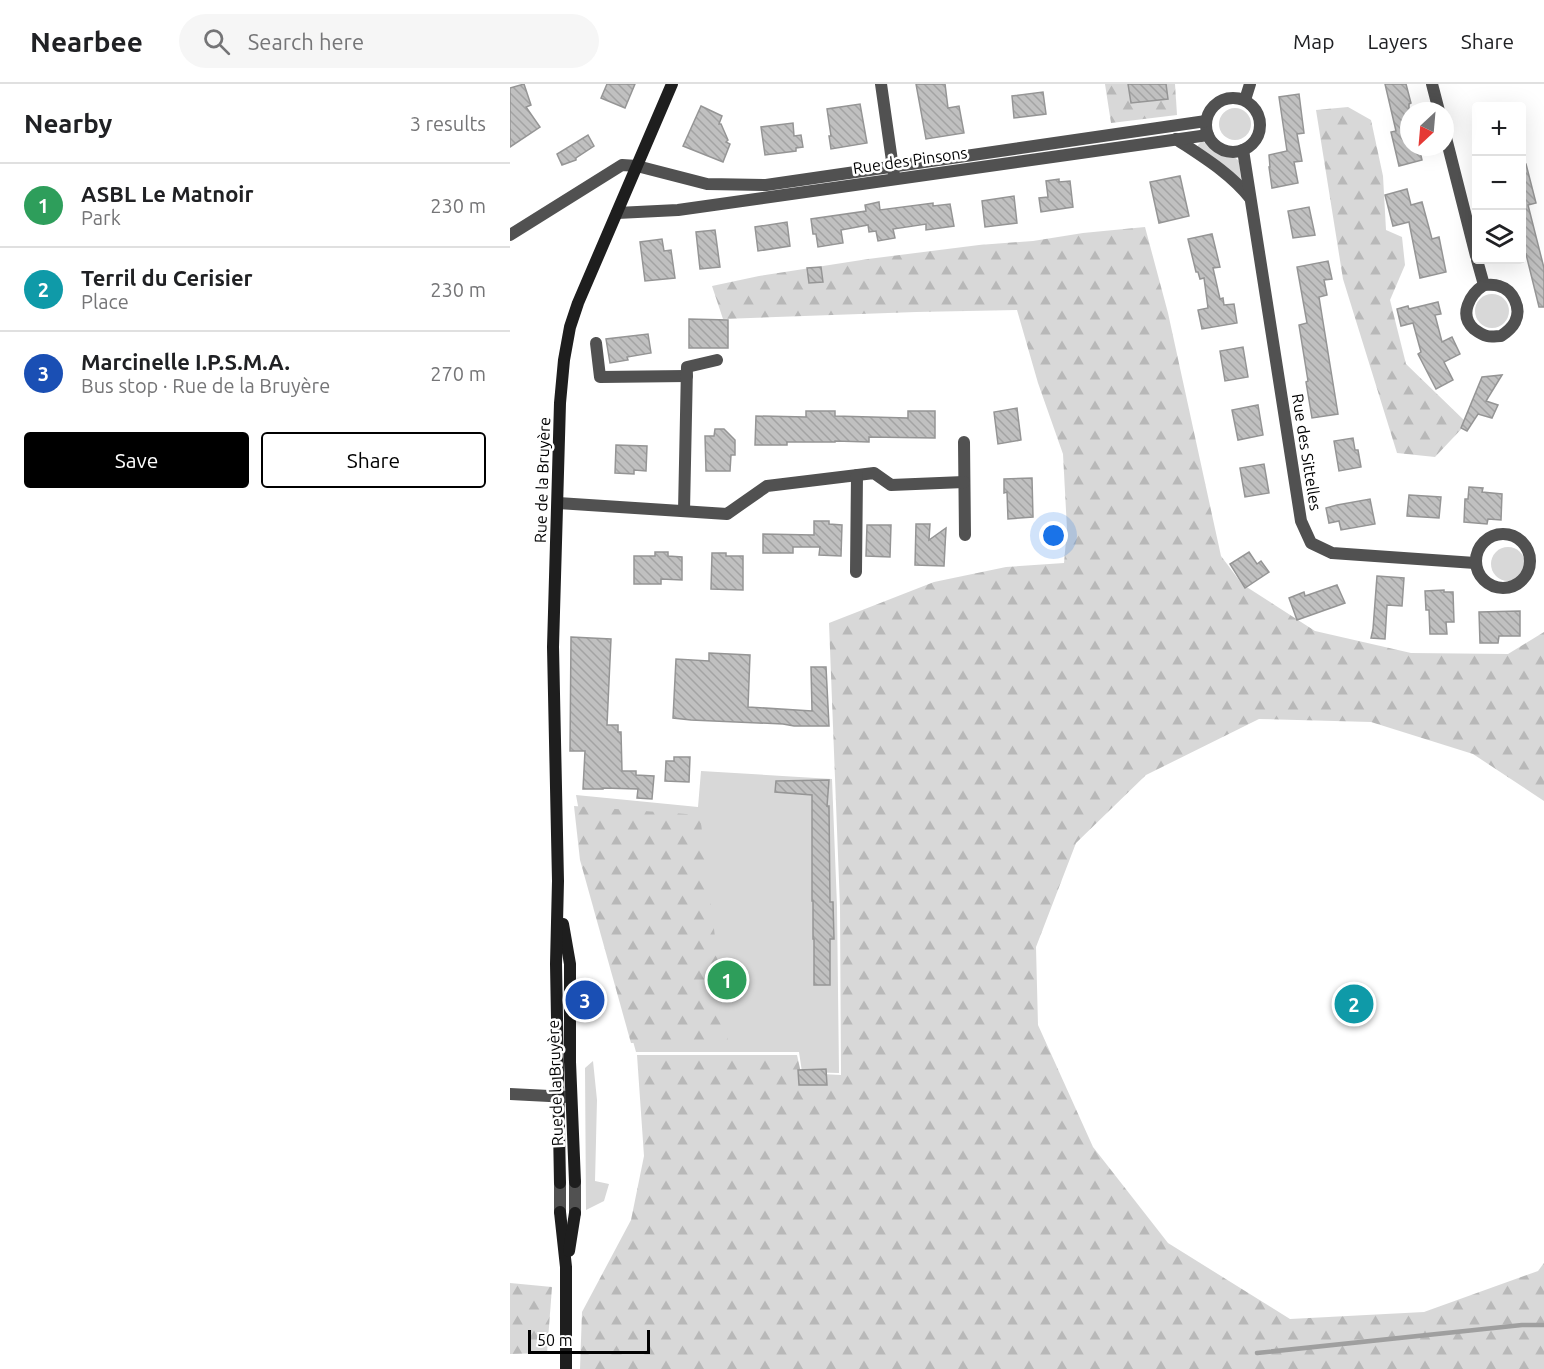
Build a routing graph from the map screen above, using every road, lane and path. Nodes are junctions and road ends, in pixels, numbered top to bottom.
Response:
1 (672, 84) edge
2 (881, 84) edge
3 (1250, 84) edge
4 (1432, 84) edge
5 (1245, 100) junction
6 (1437, 102) edge
7 (1206, 121) junction
8 (1208, 135) junction
9 (1176, 140) junction
10 (1243, 150) junction
11 (1451, 156) edge
12 (637, 166) junction
13 (893, 173) junction
14 (1251, 200) junction
15 (617, 213) junction
16 (510, 235) edge
17 (1472, 239) edge
18 (1479, 264) edge
19 (1484, 285) junction
20 (596, 343) dead end
21 (717, 360) dead end
22 (687, 376) junction
23 (964, 442) dead end
24 (856, 475) junction
25 (964, 482) junction
26 (558, 503) junction
27 (684, 511) junction
28 (965, 535) dead end
29 (1475, 563) junction
30 (856, 572) dead end
31 (558, 899) junction
32 (510, 1094) edge
33 (558, 1097) junction
34 (572, 1097) junction
35 (566, 1267) junction
36 (566, 1369) edge

1 - 12 street, Rue de la Bruyère
2 - 13 street
3 - 5 street
4 - 6 street
5 - 7 street
5 - 10 street
7 - 8 street
7 - 13 street, Rue des Pinsons
8 - 9 street, Rue des Pinsons
8 - 10 street
9 - 13 street, Rue des Pinsons
9 - 14 street
10 - 14 street, Rue des Sittelles
11 - 17 street
12 - 13 street, Rue des Pinsons
12 - 15 street, Rue de la Bruyère
12 - 16 street
13 - 15 street, Rue des Pinsons
14 - 29 street, Rue des Sittelles
15 - 26 street, Rue de la Bruyère
18 - 19 street
19 - 19 street
20 - 22 street
21 - 22 street
22 - 27 street
23 - 25 street
24 - 25 street
24 - 27 street
24 - 30 street
25 - 28 street
26 - 27 street
26 - 31 street, Rue de la Bruyère
29 - 29 street
31 - 33 street, Rue de la Bruyère
31 - 34 street, Rue de la Bruyère
32 - 33 street
33 - 34 street
33 - 35 street, Rue de la Bruyère
34 - 35 street, Rue de la Bruyère
35 - 36 street, Rue de la Bruyère

